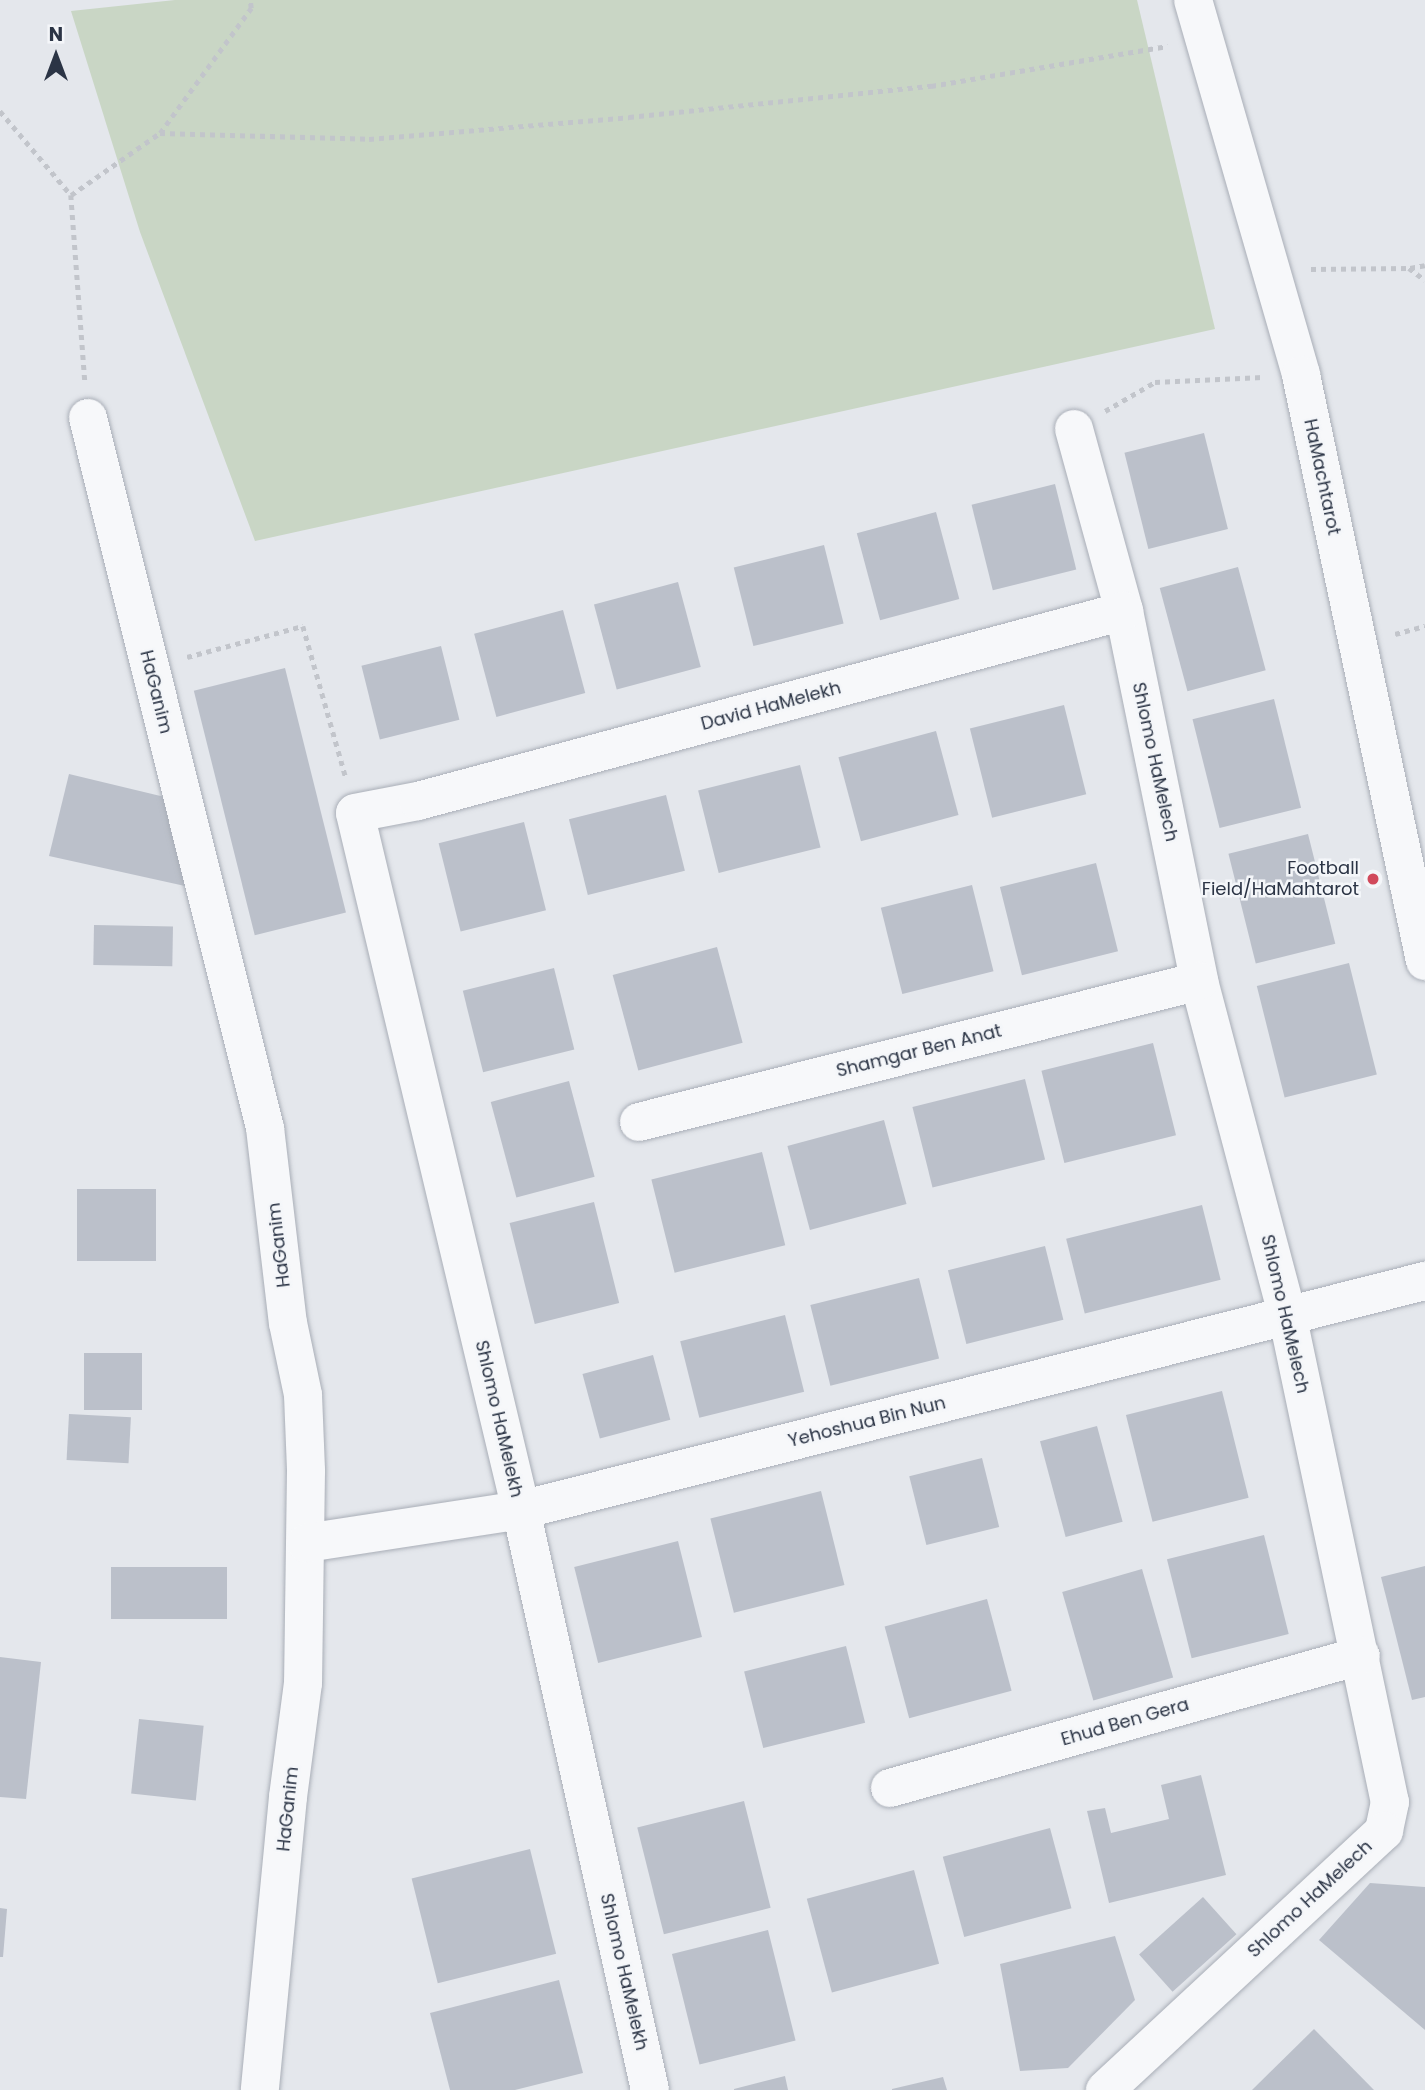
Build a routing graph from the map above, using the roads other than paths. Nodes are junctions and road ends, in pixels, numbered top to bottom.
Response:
1 (1193, 0) edge
2 (88, 418) road end
3 (1074, 429) road end
4 (1124, 611) junction
5 (355, 813) joint
6 (1425, 961) edge
7 (1199, 981) junction
8 (639, 1122) dead end
9 (1425, 1281) edge
10 (1287, 1314) junction
11 (521, 1510) junction
12 (306, 1543) junction
13 (1361, 1656) junction
14 (890, 1788) dead end
15 (260, 2090) edge
16 (650, 2090) edge
17 (1105, 2090) edge

1 - 6 street, HaMachtarot
2 - 12 street, HaGanim
3 - 4 street, Shlomo HaMelech
4 - 5 street, David HaMelekh
4 - 7 street, Shlomo HaMelech
5 - 11 street, Shlomo HaMelekh
7 - 8 street, Shamgar Ben Anat
7 - 10 street, Shlomo HaMelech
9 - 10 street, Yehoshua Bin Nun
10 - 11 street, Yehoshua Bin Nun
10 - 13 street, Shlomo HaMelech
11 - 12 street, Yehoshua Bin Nun
11 - 16 street, Shlomo HaMelekh
12 - 15 street, HaGanim
13 - 14 street, Ehud Ben Gera
13 - 17 street, Shlomo HaMelech

